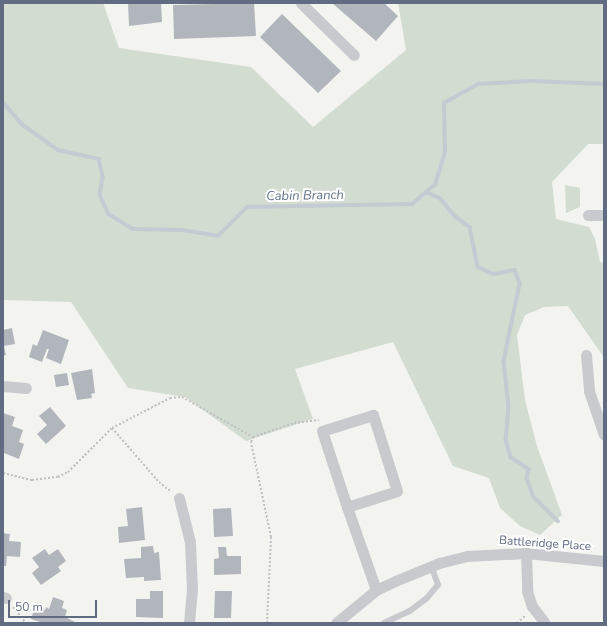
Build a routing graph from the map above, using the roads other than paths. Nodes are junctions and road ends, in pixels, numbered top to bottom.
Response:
1 (301, 3) edge
2 (354, 55) dead end
3 (588, 215) dead end
4 (604, 215) edge
5 (586, 355) dead end
6 (3, 386) edge
7 (26, 388) dead end
8 (604, 436) edge
9 (179, 498) road end
10 (348, 507) junction
11 (526, 553) junction
12 (604, 560) edge
13 (431, 566) junction
14 (376, 590) junction
15 (342, 620) edge
16 (189, 623) edge
17 (384, 623) edge
18 (545, 623) edge

1 - 2 street
3 - 4 street
5 - 8 street
6 - 7 street
9 - 16 street
10 - 10 street
10 - 14 street
11 - 12 street, Battleridge Place
11 - 13 street, Battleridge Place
11 - 18 street
13 - 14 street, Battleridge Place
13 - 17 lane
14 - 15 street, Battleridge Place

